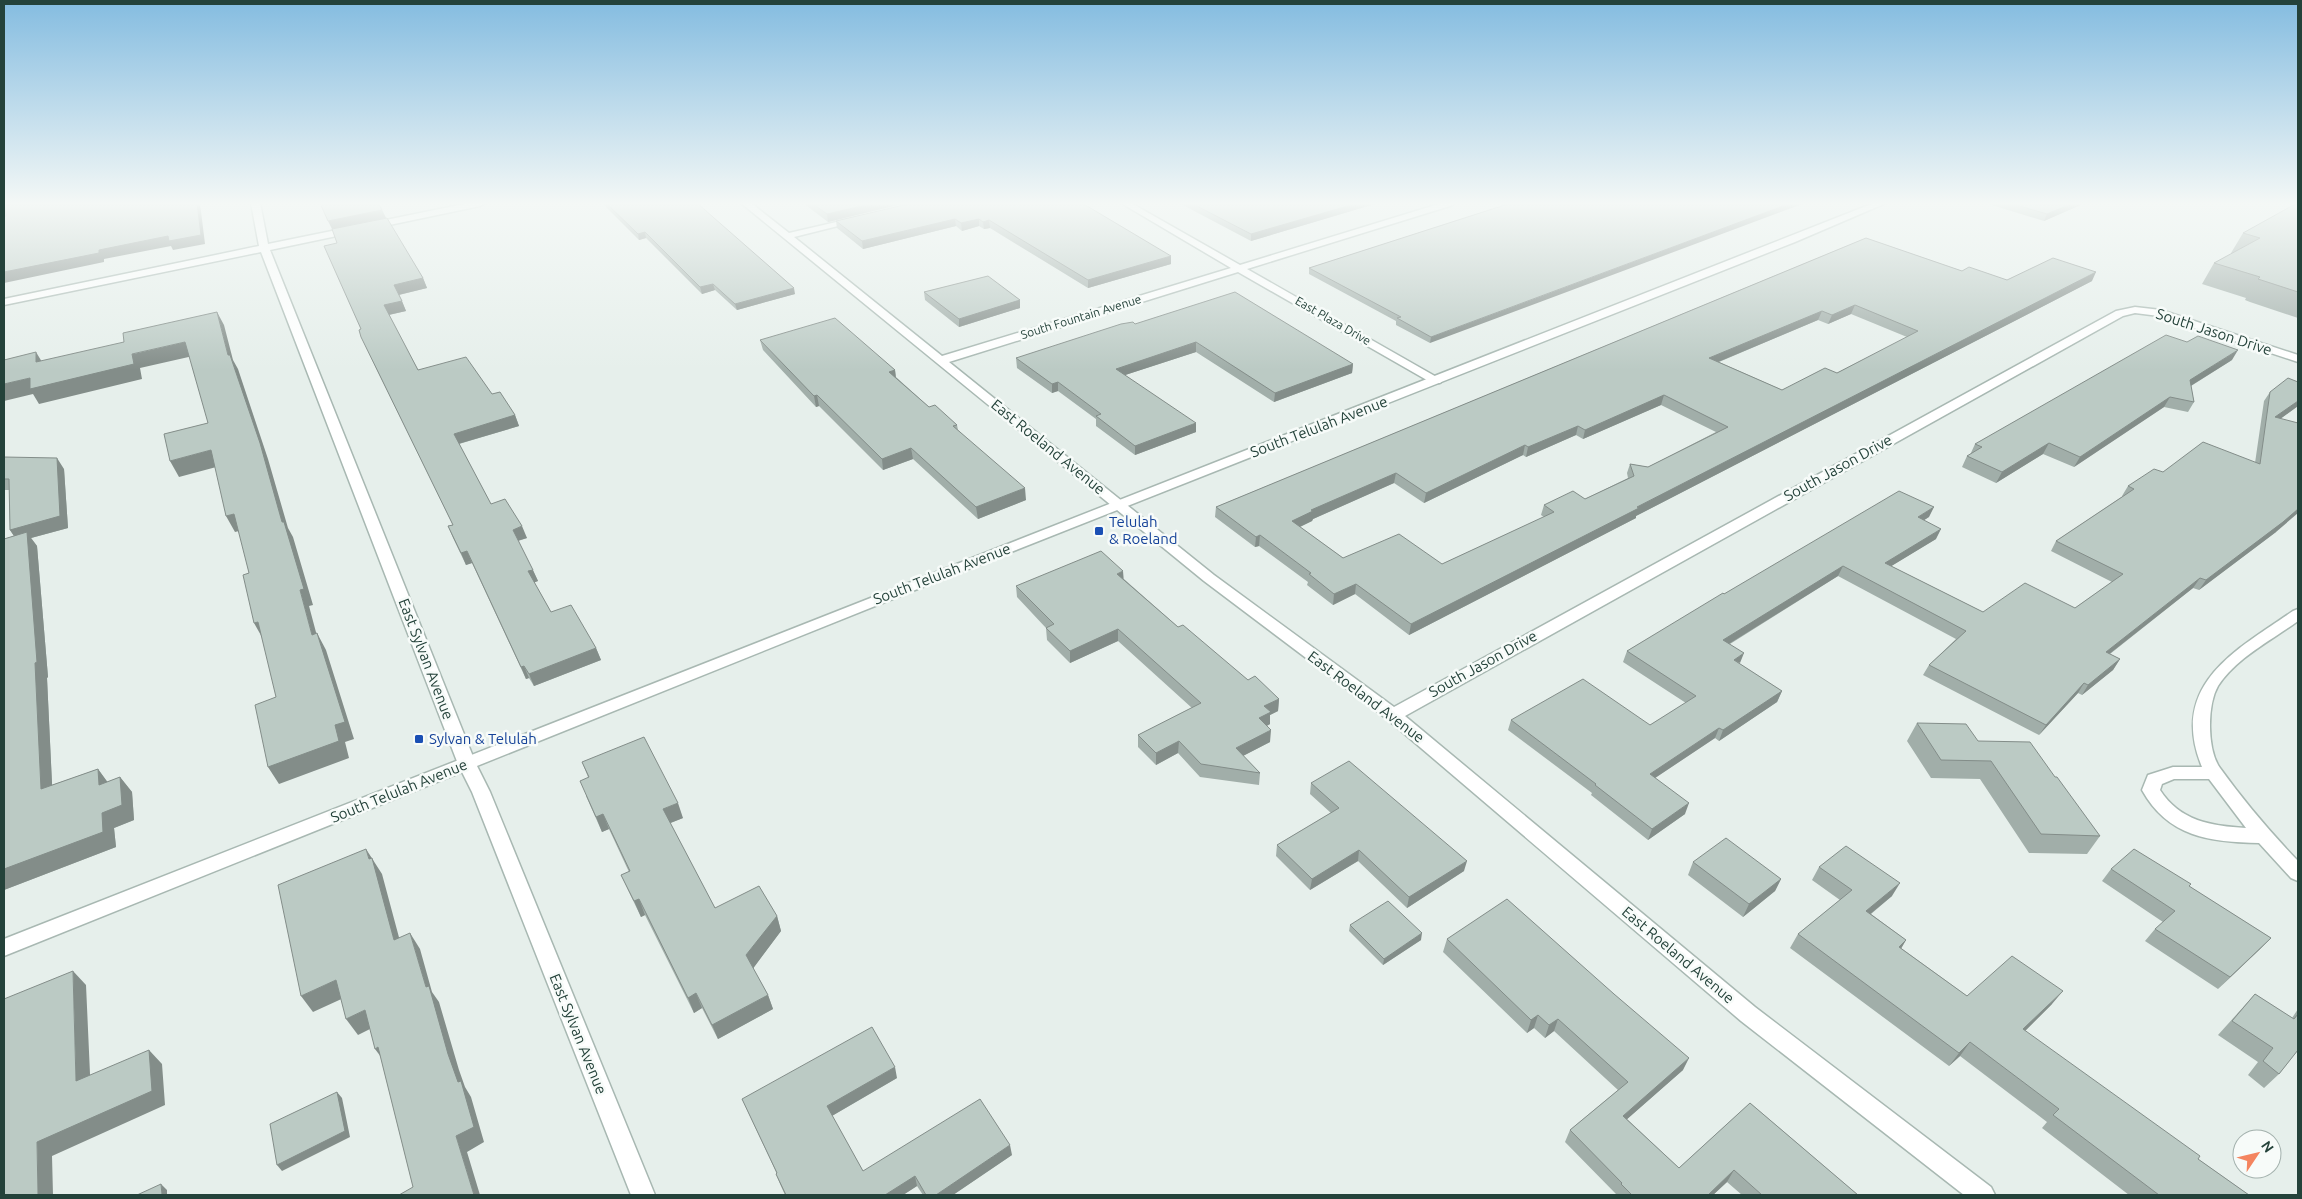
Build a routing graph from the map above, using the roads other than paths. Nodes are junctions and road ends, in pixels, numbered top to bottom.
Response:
1 (211, 259) edge
2 (268, 259) edge
3 (816, 259) edge
4 (1225, 259) edge
5 (1270, 259) edge
6 (1737, 259) edge
7 (1241, 268) junction
8 (4, 302) edge
9 (2298, 359) edge
10 (942, 360) junction
11 (1436, 381) junction
12 (1119, 504) junction
13 (2298, 614) edge
14 (1393, 715) junction
15 (467, 764) junction
16 (2215, 773) junction
17 (2263, 836) junction
18 (2298, 873) edge
19 (4, 948) edge
20 (643, 1195) edge
21 (1983, 1195) edge

1 - 8 street
2 - 15 street, East Sylvan Avenue
3 - 10 street, East Roeland Avenue
4 - 7 street, East Plaza Drive
5 - 7 street, South Fountain Avenue
6 - 11 street, South Telulah Avenue
7 - 10 street, South Fountain Avenue
7 - 11 street, East Plaza Drive
9 - 14 street, South Jason Drive
10 - 12 street, East Roeland Avenue
11 - 12 street, South Telulah Avenue
12 - 14 street, East Roeland Avenue
12 - 15 street, South Telulah Avenue
13 - 16 street
14 - 21 street, East Roeland Avenue
15 - 19 street, South Telulah Avenue
15 - 20 street, East Sylvan Avenue
16 - 17 street
16 - 17 street
17 - 18 street

